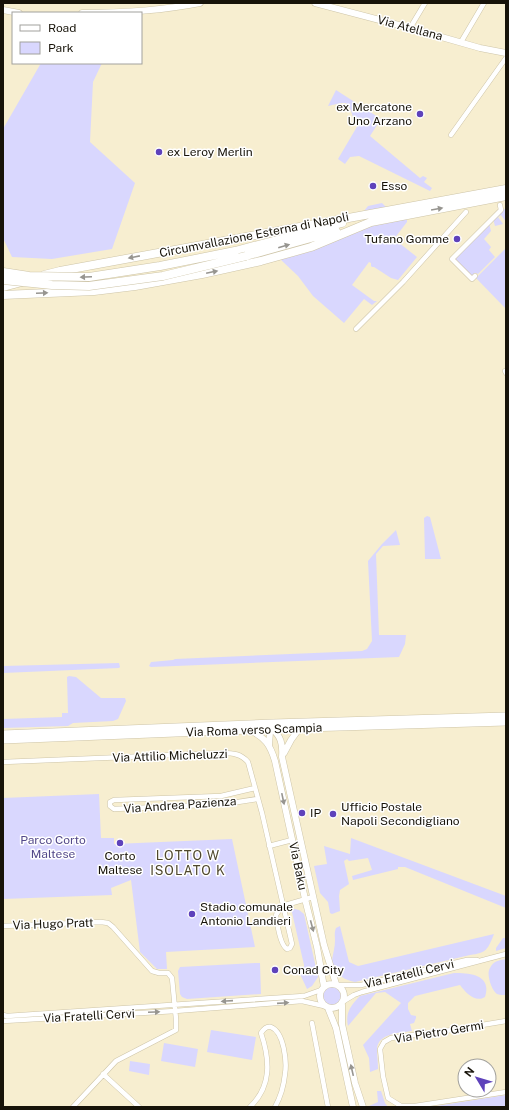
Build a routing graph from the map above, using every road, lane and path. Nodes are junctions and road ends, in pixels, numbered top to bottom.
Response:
1 (200, 3) edge
2 (315, 3) edge
3 (425, 3) edge
4 (484, 3) edge
5 (3, 10) edge
6 (14, 12) edge
7 (132, 12) edge
8 (410, 28) junction
9 (461, 42) junction
10 (506, 53) edge
11 (506, 58) edge
12 (451, 135) dead end
13 (506, 189) edge
14 (506, 196) edge
15 (500, 205) dead end
16 (393, 210) junction
17 (466, 212) dead end
18 (371, 222) junction
19 (3, 272) edge
20 (475, 276) dead end
21 (3, 280) edge
22 (3, 287) edge
23 (3, 295) edge
24 (356, 329) dead end
25 (506, 716) edge
26 (506, 722) edge
27 (273, 725) junction
28 (299, 729) junction
29 (250, 730) junction
30 (3, 734) edge
31 (3, 740) edge
32 (269, 745) junction
33 (282, 757) junction
34 (3, 762) edge
35 (255, 788) junction
36 (257, 798) junction
37 (292, 840) junction
38 (269, 846) junction
39 (313, 897) junction
40 (305, 899) junction
41 (282, 906) junction
42 (3, 926) edge
43 (506, 954) edge
44 (480, 960) junction
45 (337, 985) junction
46 (323, 989) junction
47 (343, 1003) junction
48 (326, 1007) junction
49 (174, 1008) junction
50 (3, 1015) edge
51 (3, 1021) edge
52 (506, 1021) edge
53 (312, 1023) dead end
54 (103, 1074) junction
55 (506, 1092) edge
56 (73, 1107) edge
57 (139, 1107) edge
58 (250, 1107) edge
59 (275, 1107) edge
60 (328, 1107) edge
61 (352, 1107) edge
62 (363, 1107) edge

1 - 7 main road
2 - 8 main road, Via Atellana
3 - 8 street
4 - 9 street
5 - 6 main road
8 - 9 main road, Via Atellana
9 - 10 main road, Via Atellana
11 - 12 street
13 - 16 highway, Circumvallazione Esterna di Napoli
18 -> 14 highway, Circumvallazione Esterna di Napoli
15 - 20 street
16 -> 19 highway, bridge
16 -> 22 highway, Circumvallazione Esterna di Napoli
17 - 24 street
21 -> 18 highway, bridge
23 -> 18 highway, Circumvallazione Esterna di Napoli
25 - 27 main road, Via Roma verso Scampia
26 - 28 main road, Via Roma verso Scampia
27 - 28 main road, Via Roma verso Scampia
27 - 29 main road, Via Roma verso Scampia
27 - 30 main road, Via Roma verso Scampia
27 - 32 main road, Via Baku
27 - 33 main road, Via Baku
28 - 33 main road
29 - 31 main road, Via Roma verso Scampia
29 - 32 main road
32 -> 37 main road, Via Baku
33 - 39 main road, Via Baku
34 - 35 street, Via Attilio Micheluzzi
35 - 36 street, Via Attilio Micheluzzi
35 - 36 street, Via Andrea Pazienza
36 - 38 street, Via Attilio Micheluzzi
37 - 38 street
37 - 40 main road, Via Baku
38 - 41 street, Via Attilio Micheluzzi
39 - 40 street
39 - 45 main road, Via Baku
40 - 41 street
40 -> 46 main road, Via Baku
41 - 41 street, Via Attilio Micheluzzi
42 - 49 street, Via Hugo Pratt
43 - 44 street, Via Fratelli Cervi
44 - 45 street, Via Fratelli Cervi
44 - 47 street, Via Fratelli Cervi
45 - 46 main road
45 - 47 main road
46 - 48 main road
46 -> 49 street, Via Fratelli Cervi
47 - 48 main road
62 -> 47 main road
49 -> 48 street, Via Fratelli Cervi
48 - 61 main road
49 - 50 street, Via Fratelli Cervi
51 -> 49 street, Via Fratelli Cervi
49 - 54 street
52 - 55 street, Via Pietro Germi
53 - 60 street
54 - 56 street
54 - 57 street
58 - 59 street

